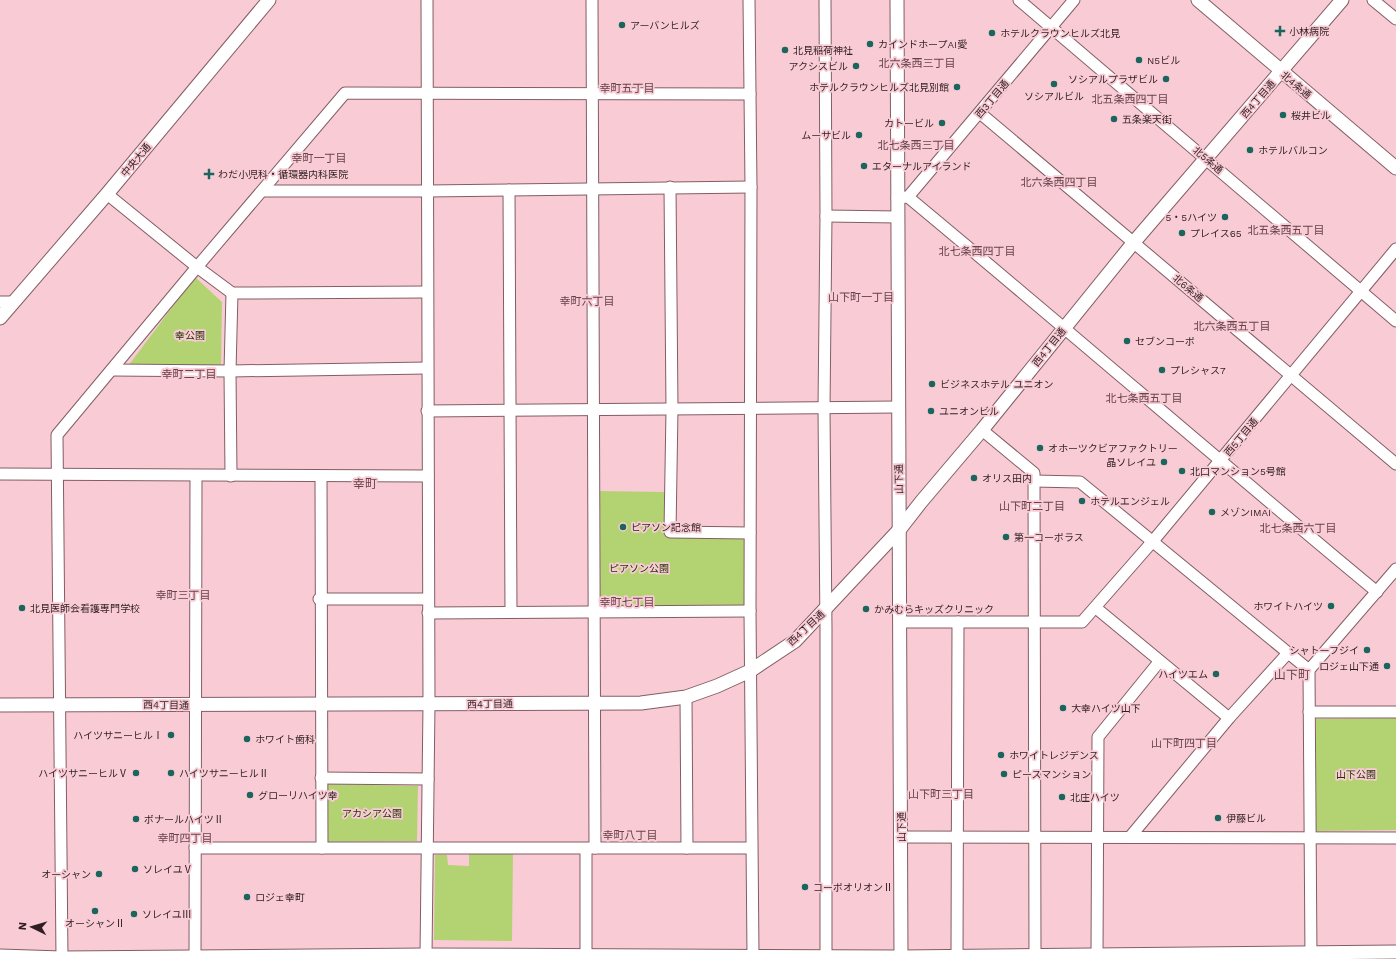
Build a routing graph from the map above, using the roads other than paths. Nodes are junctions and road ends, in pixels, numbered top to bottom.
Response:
1 (269, 0) edge
2 (427, 0) edge
3 (592, 0) edge
4 (749, 0) edge
5 (826, 0) edge
6 (897, 0) edge
7 (1020, 0) edge
8 (1074, 0) edge
9 (1198, 0) edge
10 (1342, 0) edge
11 (1373, 0) edge
12 (1396, 19) edge
13 (1051, 27) junction
14 (1281, 72) junction
15 (427, 93) junction
16 (593, 93) junction
17 (750, 94) junction
18 (980, 113) junction
19 (1206, 159) junction
20 (1396, 168) edge
21 (670, 187) junction
22 (751, 187) junction
23 (592, 188) junction
24 (509, 190) junction
25 (263, 191) junction
26 (427, 191) junction
27 (107, 194) junction
28 (903, 198) junction
29 (826, 216) junction
30 (898, 217) junction
31 (1134, 242) junction
32 (1396, 249) edge
33 (197, 267) junction
34 (1361, 291) junction
35 (428, 292) junction
36 (232, 293) junction
37 (6, 302) edge
38 (0, 318) edge
39 (1396, 320) edge
40 (1065, 328) junction
41 (427, 368) junction
42 (112, 370) junction
43 (230, 371) junction
44 (1292, 376) junction
45 (898, 408) junction
46 (592, 409) junction
47 (672, 409) junction
48 (751, 409) junction
49 (824, 409) junction
50 (510, 410) junction
51 (427, 411) junction
52 (982, 430) junction
53 (1220, 462) junction
54 (1396, 464) edge
55 (0, 474) edge
56 (58, 476) junction
57 (196, 476) junction
58 (231, 476) junction
59 (320, 476) junction
60 (428, 476) junction
61 (1034, 481) junction
62 (900, 530) junction
63 (750, 533) junction
64 (1153, 541) junction
65 (1396, 569) edge
66 (1377, 592) junction
67 (320, 599) junction
68 (428, 599) junction
69 (1096, 608) junction
70 (826, 609) junction
71 (593, 611) junction
72 (750, 611) junction
73 (511, 612) junction
74 (428, 613) junction
75 (900, 622) junction
76 (958, 622) junction
77 (1033, 623) junction
78 (1288, 653) junction
79 (1159, 662) junction
80 (1309, 670) junction
81 (750, 671) junction
82 (686, 697) junction
83 (595, 702) junction
84 (59, 704) junction
85 (321, 704) junction
86 (429, 704) junction
87 (0, 705) edge
88 (195, 706) junction
89 (1309, 712) junction
90 (1396, 712) edge
91 (1229, 718) junction
92 (321, 778) junction
93 (428, 779) junction
94 (901, 837) junction
95 (1097, 837) junction
96 (956, 838) junction
97 (1034, 838) junction
98 (1130, 838) junction
99 (1396, 838) edge
100 (1309, 839) junction
101 (195, 848) junction
102 (322, 848) junction
103 (590, 848) junction
104 (687, 848) junction
105 (751, 848) junction
106 (427, 849) junction
107 (1396, 952) edge
108 (426, 955) junction
109 (753, 955) junction
110 (0, 956) edge
111 (195, 956) junction
112 (826, 956) junction
113 (957, 956) junction
114 (1312, 956) edge
115 (283, 957) edge
116 (488, 957) edge
117 (586, 957) edge
118 (693, 957) edge
119 (1035, 957) edge
120 (1098, 957) edge
121 (62, 958) junction
122 (901, 958) edge

1 - 27 street, 中央大通
2 - 15 street
3 - 16 street
4 - 17 street
5 - 29 street
6 - 28 street, 山下通
7 - 13 street, 北5条通
8 - 13 street, 西3丁目通
9 - 14 street, 北4条通
10 - 14 street, 西4丁目通
11 - 12 street
13 - 18 street, 西3丁目通
13 - 19 street, 北5条通
14 - 19 street, 西4丁目通
14 - 20 street, 北4条通
15 - 16 street
15 - 25 street
15 - 26 street
16 - 17 street
16 - 23 street
17 - 22 street
18 - 28 street, 西3丁目通
18 - 31 street, 北6条通
19 - 31 street, 西4丁目通
19 - 34 street, 北5条通
21 - 22 street
21 - 23 street
21 - 47 street
22 - 48 street
23 - 24 street
23 - 46 street
24 - 26 street
24 - 50 street
25 - 26 street
25 - 33 street
26 - 35 street
27 - 33 street
27 - 37 street, 中央大通
28 - 30 street, 山下通
28 - 40 street
29 - 30 street
29 - 49 street
30 - 45 street, 山下通
31 - 40 street, 西4丁目通
31 - 44 street, 北6条通
32 - 34 street, 西5丁目通
33 - 36 street
33 - 42 street
34 - 39 street, 北5条通
34 - 44 street, 西5丁目通
35 - 36 street
35 - 41 street
36 - 43 street
37 - 38 street, 中央大通
40 - 52 street, 西4丁目通
40 - 53 street
41 - 43 street
41 - 51 street
42 - 43 street
42 - 56 street
43 - 58 street
44 - 53 street, 西5丁目通
44 - 54 street, 北6条通
45 - 49 street
45 - 62 street, 山下通
46 - 47 street
46 - 50 street
46 - 71 street
47 - 48 street
47 - 63 street
48 - 49 street
48 - 63 street
49 - 70 street
50 - 51 street
50 - 73 street
51 - 60 street
52 - 61 street
52 - 62 street, 西4丁目通
53 - 64 street, 西5丁目通
53 - 66 street
55 - 56 street
56 - 57 street
56 - 84 street
57 - 58 street
57 - 88 street
58 - 59 street
59 - 60 street
59 - 67 street
60 - 68 street
61 - 64 street
61 - 77 street
62 - 70 street, 西4丁目通
62 - 75 street, 山下通
63 - 72 street
64 - 69 street, 西5丁目通
64 - 78 street
65 - 66 street
66 - 80 street
67 - 68 street
67 - 85 street
68 - 74 street
69 - 77 street, 西5丁目通
69 - 79 street
70 - 81 street, 西4丁目通
70 - 112 street
71 - 72 street
71 - 73 street
71 - 83 street
72 - 81 street
73 - 74 street
74 - 86 street
75 - 76 street
75 - 94 street, 山下通
76 - 77 street
76 - 96 street
77 - 97 street
78 - 80 street
78 - 91 street
79 - 91 street
79 - 95 street
80 - 89 street
81 - 82 street, 西4丁目通
81 - 105 street
82 - 83 street, 西4丁目通
82 - 104 street
83 - 86 street, 西4丁目通
83 - 103 street
84 - 87 street, 西4丁目通
84 - 88 street, 西4丁目通
84 - 121 street
85 - 86 street, 西4丁目通
85 - 88 street, 西4丁目通
85 - 92 street
86 - 93 street
88 - 101 street
89 - 90 street
89 - 100 street
91 - 98 street
92 - 93 street
92 - 102 street
93 - 106 street
94 - 96 street
94 - 122 street, 山下通
95 - 97 street
95 - 98 street
95 - 120 street
96 - 97 street
96 - 113 street
97 - 119 street
98 - 100 street
99 - 100 street
100 - 114 street
101 - 102 street
101 - 111 street
102 - 106 street
103 - 104 street
103 - 106 street
103 - 117 street
104 - 105 street
105 - 109 street
106 - 108 street
107 - 114 street
108 - 115 street
108 - 116 street
109 - 112 street
109 - 118 street
110 - 121 street
111 - 115 street
111 - 121 street
112 - 122 street
113 - 119 street
113 - 122 street
114 - 120 street
116 - 117 street
117 - 118 street
119 - 120 street

